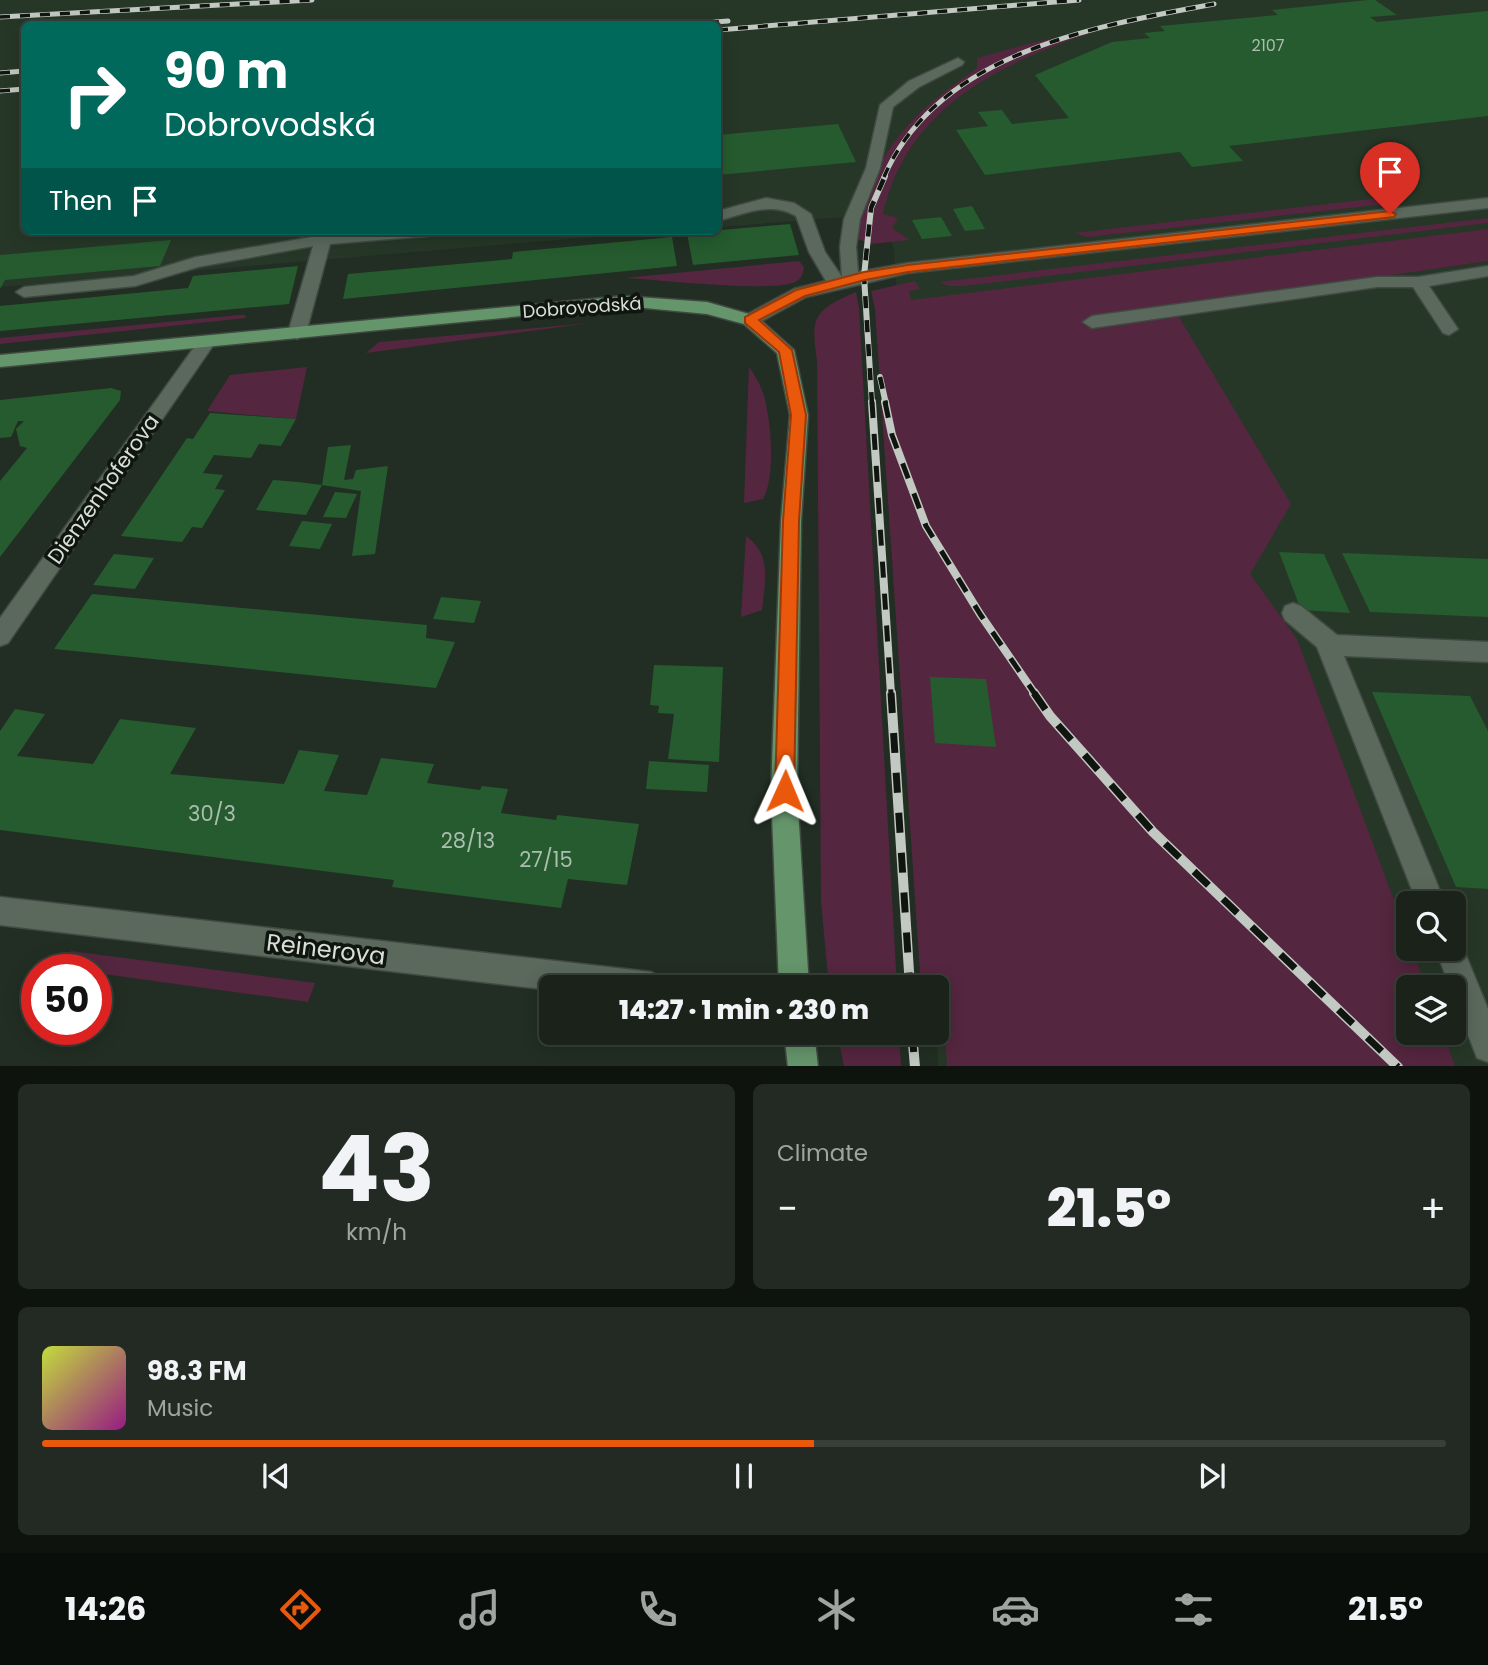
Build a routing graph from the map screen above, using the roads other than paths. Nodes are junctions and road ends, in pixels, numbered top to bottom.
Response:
1 (958, 62) dead end
2 (1488, 203) edge
3 (721, 215) edge
4 (381, 235) edge
5 (323, 240) junction
6 (1488, 271) edge
7 (843, 281) junction
8 (1418, 282) junction
9 (24, 292) dead end
10 (750, 320) junction
11 (1092, 322) dead end
12 (1449, 330) dead end
13 (297, 333) junction
14 (206, 343) junction
15 (0, 362) edge
16 (1293, 613) dead end
17 (0, 636) edge
18 (1332, 645) junction
19 (1488, 652) edge
20 (1426, 891) edge
21 (0, 911) edge
22 (1455, 961) edge
23 (549, 975) edge
24 (793, 975) edge
25 (1482, 1015) edge
26 (801, 1045) edge
27 (1488, 1047) edge
28 (803, 1066) edge

1 - 7 street
2 - 7 street
3 - 7 street
4 - 5 street
5 - 9 street
5 - 13 street
6 - 8 street
7 - 10 street
8 - 11 street
8 - 12 street
10 - 13 main road, Dobrovodská
10 - 24 main road
13 - 14 main road, Dobrovodská
14 - 15 main road, Dobrovodská
14 - 17 street, Dienzenhoferova
16 - 18 street
18 - 19 street
18 - 20 street
21 - 23 street, Reinerova
22 - 25 street
25 - 27 street
26 - 28 main road

